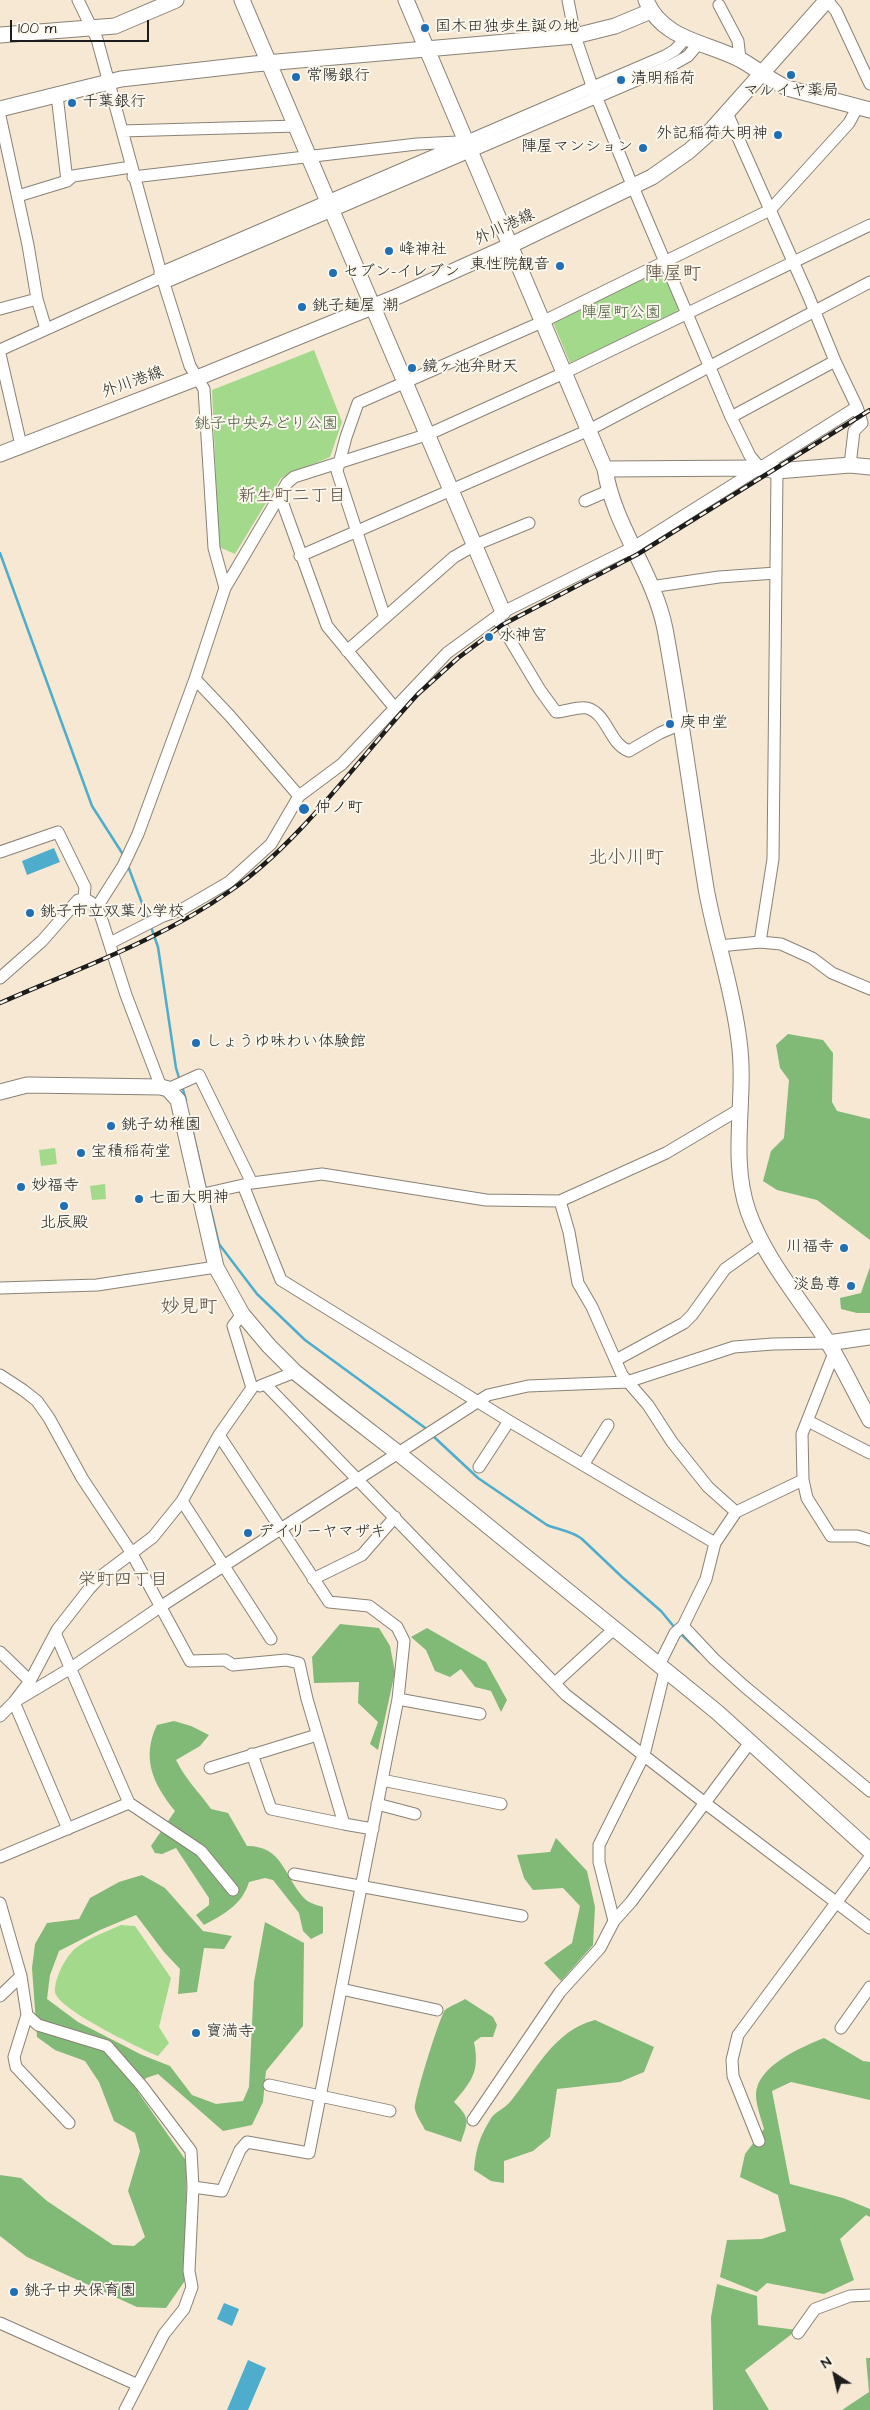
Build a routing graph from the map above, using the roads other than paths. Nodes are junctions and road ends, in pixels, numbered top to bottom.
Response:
1 (78, 0) edge
2 (176, 0) edge
3 (242, 0) edge
4 (406, 0) edge
5 (568, 0) edge
6 (827, 0) edge
7 (719, 5) dead end
8 (649, 6) edge
9 (91, 26) junction
10 (0, 35) edge
11 (575, 36) junction
12 (693, 41) junction
13 (427, 49) junction
14 (740, 59) junction
15 (865, 59) edge
16 (269, 64) junction
17 (761, 72) junction
18 (110, 82) junction
19 (870, 84) edge
20 (592, 86) junction
21 (57, 95) junction
22 (597, 98) junction
23 (0, 109) edge
24 (864, 109) edge
25 (727, 113) junction
26 (0, 116) edge
27 (297, 126) junction
28 (122, 131) junction
29 (467, 148) junction
30 (310, 157) junction
31 (132, 172) junction
32 (67, 181) junction
33 (633, 187) junction
34 (18, 196) junction
35 (331, 207) junction
36 (770, 210) junction
37 (870, 226) edge
38 (509, 246) junction
39 (665, 261) junction
40 (793, 262) junction
41 (162, 278) junction
42 (870, 282) edge
43 (37, 299) junction
44 (373, 308) junction
45 (0, 309) edge
46 (815, 311) junction
47 (688, 314) junction
48 (542, 322) junction
49 (46, 329) junction
50 (0, 350) edge
51 (0, 354) edge
52 (834, 361) junction
53 (709, 367) junction
54 (564, 373) junction
55 (197, 378) junction
56 (406, 381) junction
57 (857, 407) junction
58 (731, 417) junction
59 (866, 420) edge
60 (589, 430) junction
61 (429, 434) junction
62 (21, 445) junction
63 (0, 454) edge
64 (339, 464) junction
65 (850, 465) junction
66 (870, 467) edge
67 (760, 468) junction
68 (606, 469) junction
69 (777, 471) junction
70 (452, 490) junction
71 (608, 491) junction
72 (280, 496) junction
73 (585, 501) dead end
74 (529, 523) dead end
75 (356, 532) junction
76 (475, 545) junction
77 (634, 547) junction
78 (300, 556) junction
79 (776, 573) junction
80 (650, 587) junction
81 (225, 588) junction
82 (500, 615) junction
83 (385, 618) junction
84 (347, 651) junction
85 (195, 679) junction
86 (394, 707) junction
87 (681, 724) junction
88 (299, 796) junction
89 (0, 852) edge
90 (84, 898) junction
91 (97, 907) junction
92 (760, 942) junction
93 (110, 943) junction
94 (719, 946) junction
95 (0, 978) edge
96 (870, 989) edge
97 (164, 1088) junction
98 (0, 1092) edge
99 (740, 1109) junction
100 (248, 1184) junction
101 (199, 1195) junction
102 (560, 1201) junction
103 (762, 1242) junction
104 (216, 1267) junction
105 (0, 1288) edge
106 (242, 1314) junction
107 (870, 1338) edge
108 (831, 1348) junction
109 (616, 1360) junction
110 (295, 1372) junction
111 (0, 1375) edge
112 (627, 1382) junction
113 (266, 1385) junction
114 (252, 1388) junction
115 (477, 1401) junction
116 (808, 1420) junction
117 (870, 1420) edge
118 (509, 1421) junction
119 (608, 1426) dead end
120 (219, 1435) junction
121 (398, 1453) junction
122 (870, 1453) edge
123 (583, 1466) junction
124 (479, 1467) dead end
125 (358, 1479) junction
126 (803, 1480) junction
127 (182, 1501) junction
128 (736, 1512) junction
129 (395, 1517) junction
130 (280, 1529) junction
131 (870, 1540) edge
132 (715, 1543) junction
133 (131, 1552) junction
134 (225, 1565) junction
135 (313, 1579) junction
136 (160, 1607) junction
137 (683, 1626) junction
138 (615, 1628) junction
139 (56, 1635) junction
140 (271, 1639) dead end
141 (0, 1652) edge
142 (71, 1668) junction
143 (662, 1668) junction
144 (30, 1680) junction
145 (555, 1683) junction
146 (398, 1699) junction
147 (14, 1702) junction
148 (480, 1714) dead end
149 (0, 1716) edge
150 (317, 1735) junction
151 (751, 1741) junction
152 (252, 1754) junction
153 (644, 1755) junction
154 (210, 1768) dead end
155 (382, 1780) junction
156 (870, 1791) edge
157 (129, 1803) junction
158 (705, 1803) junction
159 (378, 1804) junction
160 (501, 1804) dead end
161 (415, 1814) dead end
162 (344, 1824) junction
163 (68, 1829) junction
164 (373, 1829) junction
165 (870, 1851) edge
166 (870, 1857) edge
167 (0, 1858) edge
168 (294, 1874) dead end
169 (362, 1885) junction
170 (233, 1890) dead end
171 (835, 1901) junction
172 (0, 1904) edge
173 (522, 1916) dead end
174 (614, 1921) junction
175 (870, 1928) edge
176 (21, 1976) junction
177 (870, 1987) edge
178 (341, 1990) junction
179 (0, 1996) edge
180 (437, 2010) dead end
181 (26, 2015) junction
182 (841, 2028) dead end
183 (269, 2085) dead end
184 (320, 2096) junction
185 (390, 2111) dead end
186 (473, 2120) dead end
187 (69, 2123) dead end
188 (759, 2141) dead end
189 (193, 2187) junction
190 (870, 2295) edge
191 (0, 2323) edge
192 (798, 2333) dead end
193 (138, 2385) junction
194 (130, 2408) edge

1 - 9 street
2 - 9 street
3 - 16 street
4 - 13 street
5 - 11 street
6 - 15 street
6 - 17 street, 外川港線
7 - 14 street
8 - 11 street
8 - 12 street
9 - 10 street
9 - 18 street
11 - 13 street
11 - 20 street
12 - 14 street
12 - 20 street
12 - 22 street
13 - 16 street
13 - 29 street
14 - 17 street
15 - 19 street
16 - 18 street
16 - 27 street
17 - 24 street
17 - 25 street, 外川港線
18 - 21 street
18 - 28 street
20 - 22 street
20 - 29 street
21 - 23 street
21 - 32 street
22 - 29 street
22 - 33 street
24 - 36 street
25 - 33 street, 外川港線
25 - 36 street
26 - 34 street
27 - 28 street
27 - 30 street
28 - 31 street
29 - 30 street
29 - 35 street
29 - 38 street
30 - 31 street
30 - 35 street
31 - 32 street
31 - 41 street
32 - 34 street
33 - 38 street, 外川港線
33 - 39 street
34 - 43 street
35 - 41 street
35 - 44 street
36 - 39 street
36 - 40 street
37 - 40 street
38 - 44 street, 外川港線
38 - 48 street
39 - 47 street
39 - 48 street
40 - 46 street
40 - 47 street
41 - 49 street
41 - 55 street
42 - 46 street
43 - 45 street
43 - 49 street
44 - 55 street, 外川港線
44 - 56 street
46 - 52 street
46 - 53 street
47 - 53 street
47 - 54 street
48 - 54 street
48 - 56 street
49 - 50 street
51 - 62 street
52 - 57 street
52 - 58 street
53 - 58 street
53 - 60 street
54 - 60 street
54 - 61 street
55 - 62 street, 外川港線
55 - 81 street
56 - 61 street
56 - 64 street
57 - 59 street
57 - 67 street
58 - 67 street
59 - 65 street
60 - 68 street
60 - 70 street
61 - 64 street
61 - 70 street
62 - 63 street, 外川港線
64 - 72 street
64 - 75 street
65 - 66 street
65 - 69 street
67 - 68 street
67 - 69 street
67 - 77 street
68 - 71 street
69 - 79 street
70 - 75 street
70 - 76 street
71 - 73 street
71 - 77 street
72 - 78 street
72 - 81 street
74 - 76 street
75 - 78 street
75 - 83 street
76 - 82 street
76 - 83 street
77 - 80 street
77 - 82 street
78 - 84 street
79 - 80 street
79 - 92 street
80 - 87 street
81 - 85 street
82 - 86 street
82 - 87 street
83 - 84 street
84 - 86 street
85 - 88 street
85 - 91 street
86 - 88 street
87 - 94 street
88 - 93 street
89 - 90 street
90 - 91 street
90 - 95 street
91 - 93 street
92 - 94 street
92 - 96 street
93 - 97 street
94 - 99 street
97 - 98 street
97 - 100 street
97 - 101 street
99 - 102 street
99 - 103 street
100 - 101 street
100 - 102 street
100 - 115 street
101 - 104 street
102 - 109 street
103 - 108 street
103 - 109 street
104 - 105 street
104 - 106 street
106 - 110 street
106 - 114 street
107 - 108 street
108 - 112 street
108 - 116 street
108 - 117 street
109 - 112 street
110 - 113 street
110 - 121 street
111 - 133 street
112 - 115 street
112 - 128 street
113 - 114 street
113 - 125 street
114 - 120 street
115 - 118 street
115 - 121 street
116 - 122 street
116 - 126 street
118 - 123 street
118 - 124 street
119 - 123 street
120 - 127 street
120 - 130 street
121 - 125 street
121 - 138 street
123 - 132 street
125 - 129 street
125 - 130 street
126 - 128 street
126 - 131 street
127 - 133 street
127 - 134 street
128 - 132 street
129 - 135 street
129 - 145 street
130 - 134 street
130 - 135 street
132 - 137 street
133 - 136 street
133 - 139 street
134 - 136 street
134 - 140 street
135 - 146 street
136 - 142 street
136 - 150 street
137 - 143 street
137 - 156 street
138 - 143 street
138 - 145 street
139 - 142 street
139 - 144 street
141 - 144 street
142 - 147 street
142 - 157 street
143 - 151 street
143 - 153 street
144 - 147 street
145 - 153 street
146 - 148 street
146 - 155 street
147 - 149 street
147 - 163 street
150 - 152 street
150 - 162 street
151 - 158 street
151 - 165 street
152 - 154 street
152 - 162 street
153 - 158 street
153 - 174 street
155 - 159 street
155 - 160 street
157 - 163 street
157 - 170 street
158 - 171 street
158 - 174 street
159 - 161 street
159 - 164 street
162 - 164 street
163 - 167 street
164 - 169 street
166 - 171 street
168 - 169 street
169 - 173 street
169 - 178 street
171 - 175 street
171 - 188 street
172 - 176 street
174 - 186 street
176 - 179 street
176 - 181 street
177 - 182 street
178 - 180 street
178 - 184 street
181 - 187 street
181 - 189 street
183 - 184 street
184 - 185 street
184 - 189 street
189 - 193 street
190 - 192 street
191 - 193 street
193 - 194 street

